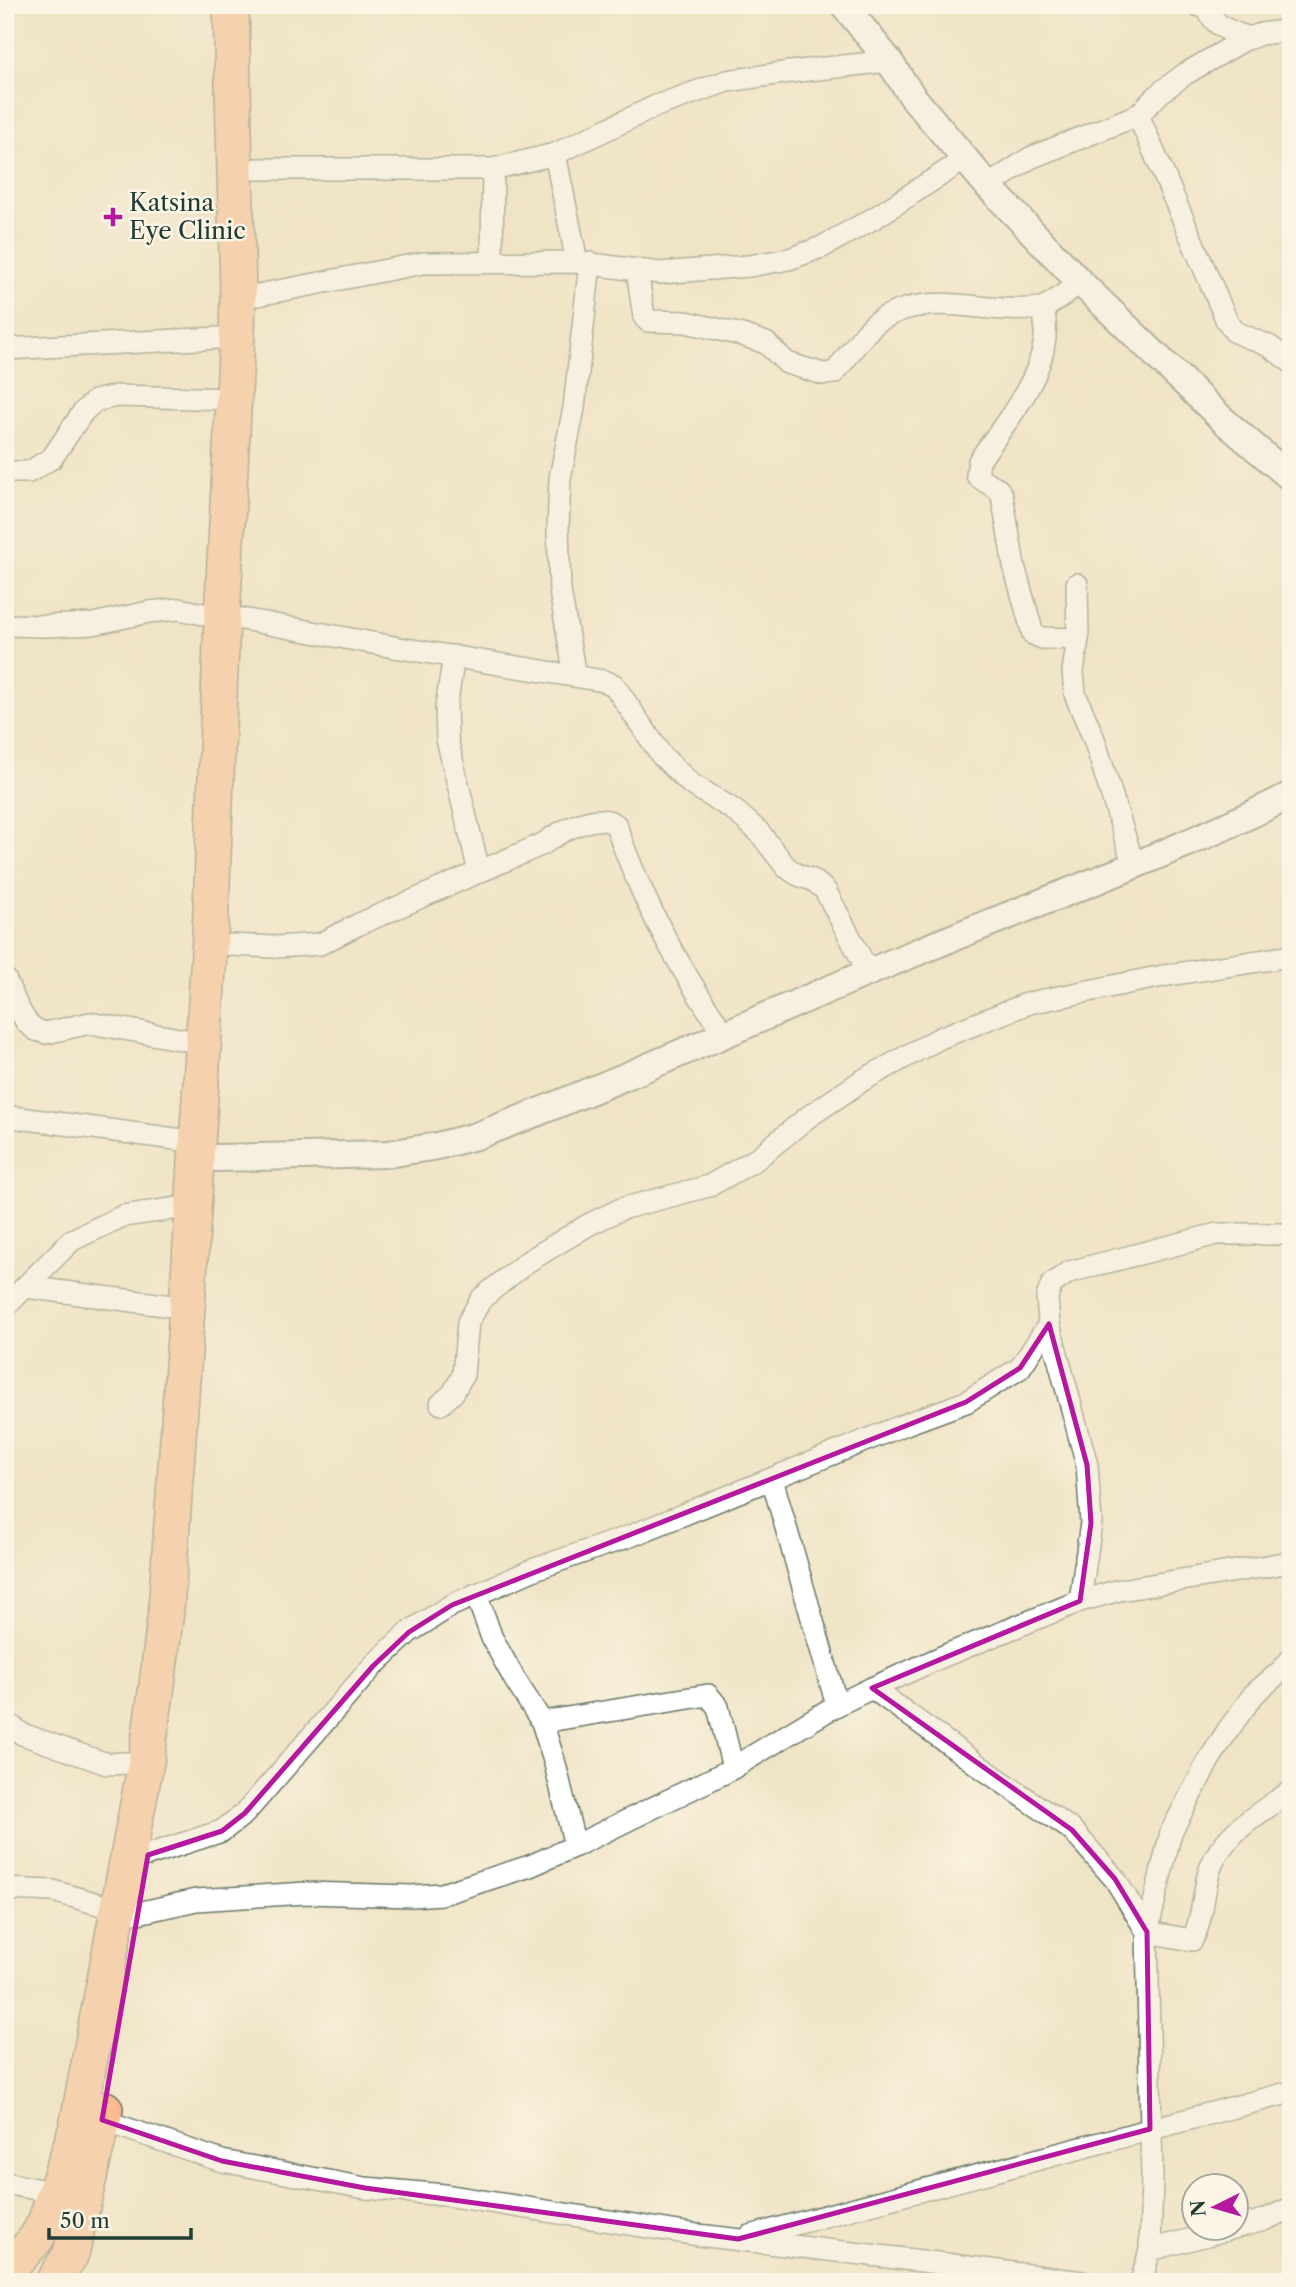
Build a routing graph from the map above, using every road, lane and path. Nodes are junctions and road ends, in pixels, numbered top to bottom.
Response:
1 (232, 5) edge
2 (251, 5) edge
3 (844, 5) edge
4 (1197, 5) edge
5 (1291, 30) edge
6 (1250, 38) junction
7 (888, 61) junction
8 (1138, 115) junction
9 (555, 154) junction
10 (965, 159) junction
11 (256, 169) junction
12 (493, 169) junction
13 (988, 186) junction
14 (492, 261) junction
15 (584, 262) junction
16 (637, 270) junction
17 (1080, 282) junction
18 (258, 295) junction
19 (1043, 308) junction
20 (237, 338) junction
21 (5, 349) edge
22 (1291, 362) edge
23 (234, 399) junction
24 (5, 472) edge
25 (1291, 478) edge
26 (236, 558) junction
27 (1077, 583) dead end
28 (232, 618) junction
29 (5, 625) edge
30 (1077, 639) junction
31 (454, 656) junction
32 (575, 676) junction
33 (1291, 795) edge
34 (1134, 866) junction
35 (479, 871) junction
36 (230, 945) junction
37 (1291, 956) edge
38 (869, 973) junction
39 (5, 979) edge
40 (725, 1035) junction
41 (202, 1043) junction
42 (5, 1116) edge
43 (207, 1150) junction
44 (193, 1206) junction
45 (1291, 1234) edge
46 (26, 1287) junction
47 (5, 1307) edge
48 (187, 1308) junction
49 (1048, 1324) junction
50 (441, 1404) dead end
51 (772, 1479) junction
52 (1291, 1562) edge
53 (477, 1594) junction
54 (1080, 1601) junction
55 (175, 1612) junction
56 (1291, 1659) edge
57 (872, 1688) junction
58 (837, 1705) junction
59 (5, 1721) edge
60 (542, 1722) junction
61 (146, 1762) junction
62 (733, 1768) junction
63 (1291, 1791) edge
64 (575, 1846) junction
65 (148, 1855) junction
66 (5, 1889) edge
67 (128, 1911) junction
68 (1147, 1931) junction
69 (1291, 2092) edge
70 (102, 2120) junction
71 (1150, 2129) junction
72 (5, 2183) edge
73 (56, 2193) junction
74 (1291, 2208) edge
75 (737, 2239) junction
76 (1150, 2250) junction
77 (5, 2274) edge
78 (31, 2282) edge
79 (53, 2282) edge
80 (1083, 2282) edge
81 (1141, 2282) edge

1 - 20 highway
2 - 11 highway
3 - 7 street
4 - 6 street
5 - 6 street
6 - 8 street
7 - 9 street
7 - 10 street
8 - 13 street
8 - 22 street
9 - 12 street
9 - 15 street
10 - 13 street
10 - 16 street
11 - 12 street
11 - 18 highway
12 - 14 street
13 - 17 street
14 - 15 street
14 - 18 street
15 - 16 street
15 - 32 street
16 - 19 street
17 - 19 street
17 - 25 street
18 - 26 highway
19 - 30 street
20 - 21 street
20 - 23 highway
23 - 24 street
23 - 26 highway
26 - 28 highway
27 - 30 street
28 - 29 street
28 - 31 street
28 - 36 highway
28 - 41 highway
30 - 34 street
31 - 32 street
31 - 35 street
32 - 38 street
33 - 34 street
34 - 38 street
35 - 36 street
35 - 40 street
36 - 43 highway
37 - 50 street
38 - 40 street
39 - 41 street
40 - 43 street
41 - 43 highway
42 - 43 street
43 - 44 highway
43 - 55 highway
44 - 46 street
44 - 48 highway
45 - 49 street
46 - 47 street
46 - 48 street
48 - 55 highway
49 - 51 street
49 - 54 street
51 - 53 street
51 - 58 street
52 - 54 street
53 - 60 street
53 - 65 street
54 - 57 street
55 - 61 highway
55 - 65 highway
56 - 68 street
57 - 58 street
57 - 68 street
58 - 62 street
59 - 61 street
60 - 62 street
60 - 64 street
61 - 67 highway
62 - 64 street
63 - 68 street
64 - 67 street
65 - 67 highway
66 - 67 street
67 - 70 highway
67 - 73 highway
68 - 71 street
69 - 71 street
70 - 75 street
70 - 79 highway
71 - 75 street
71 - 76 street
72 - 73 street
73 - 77 highway
74 - 76 street
75 - 80 street
76 - 81 street
77 - 78 highway

